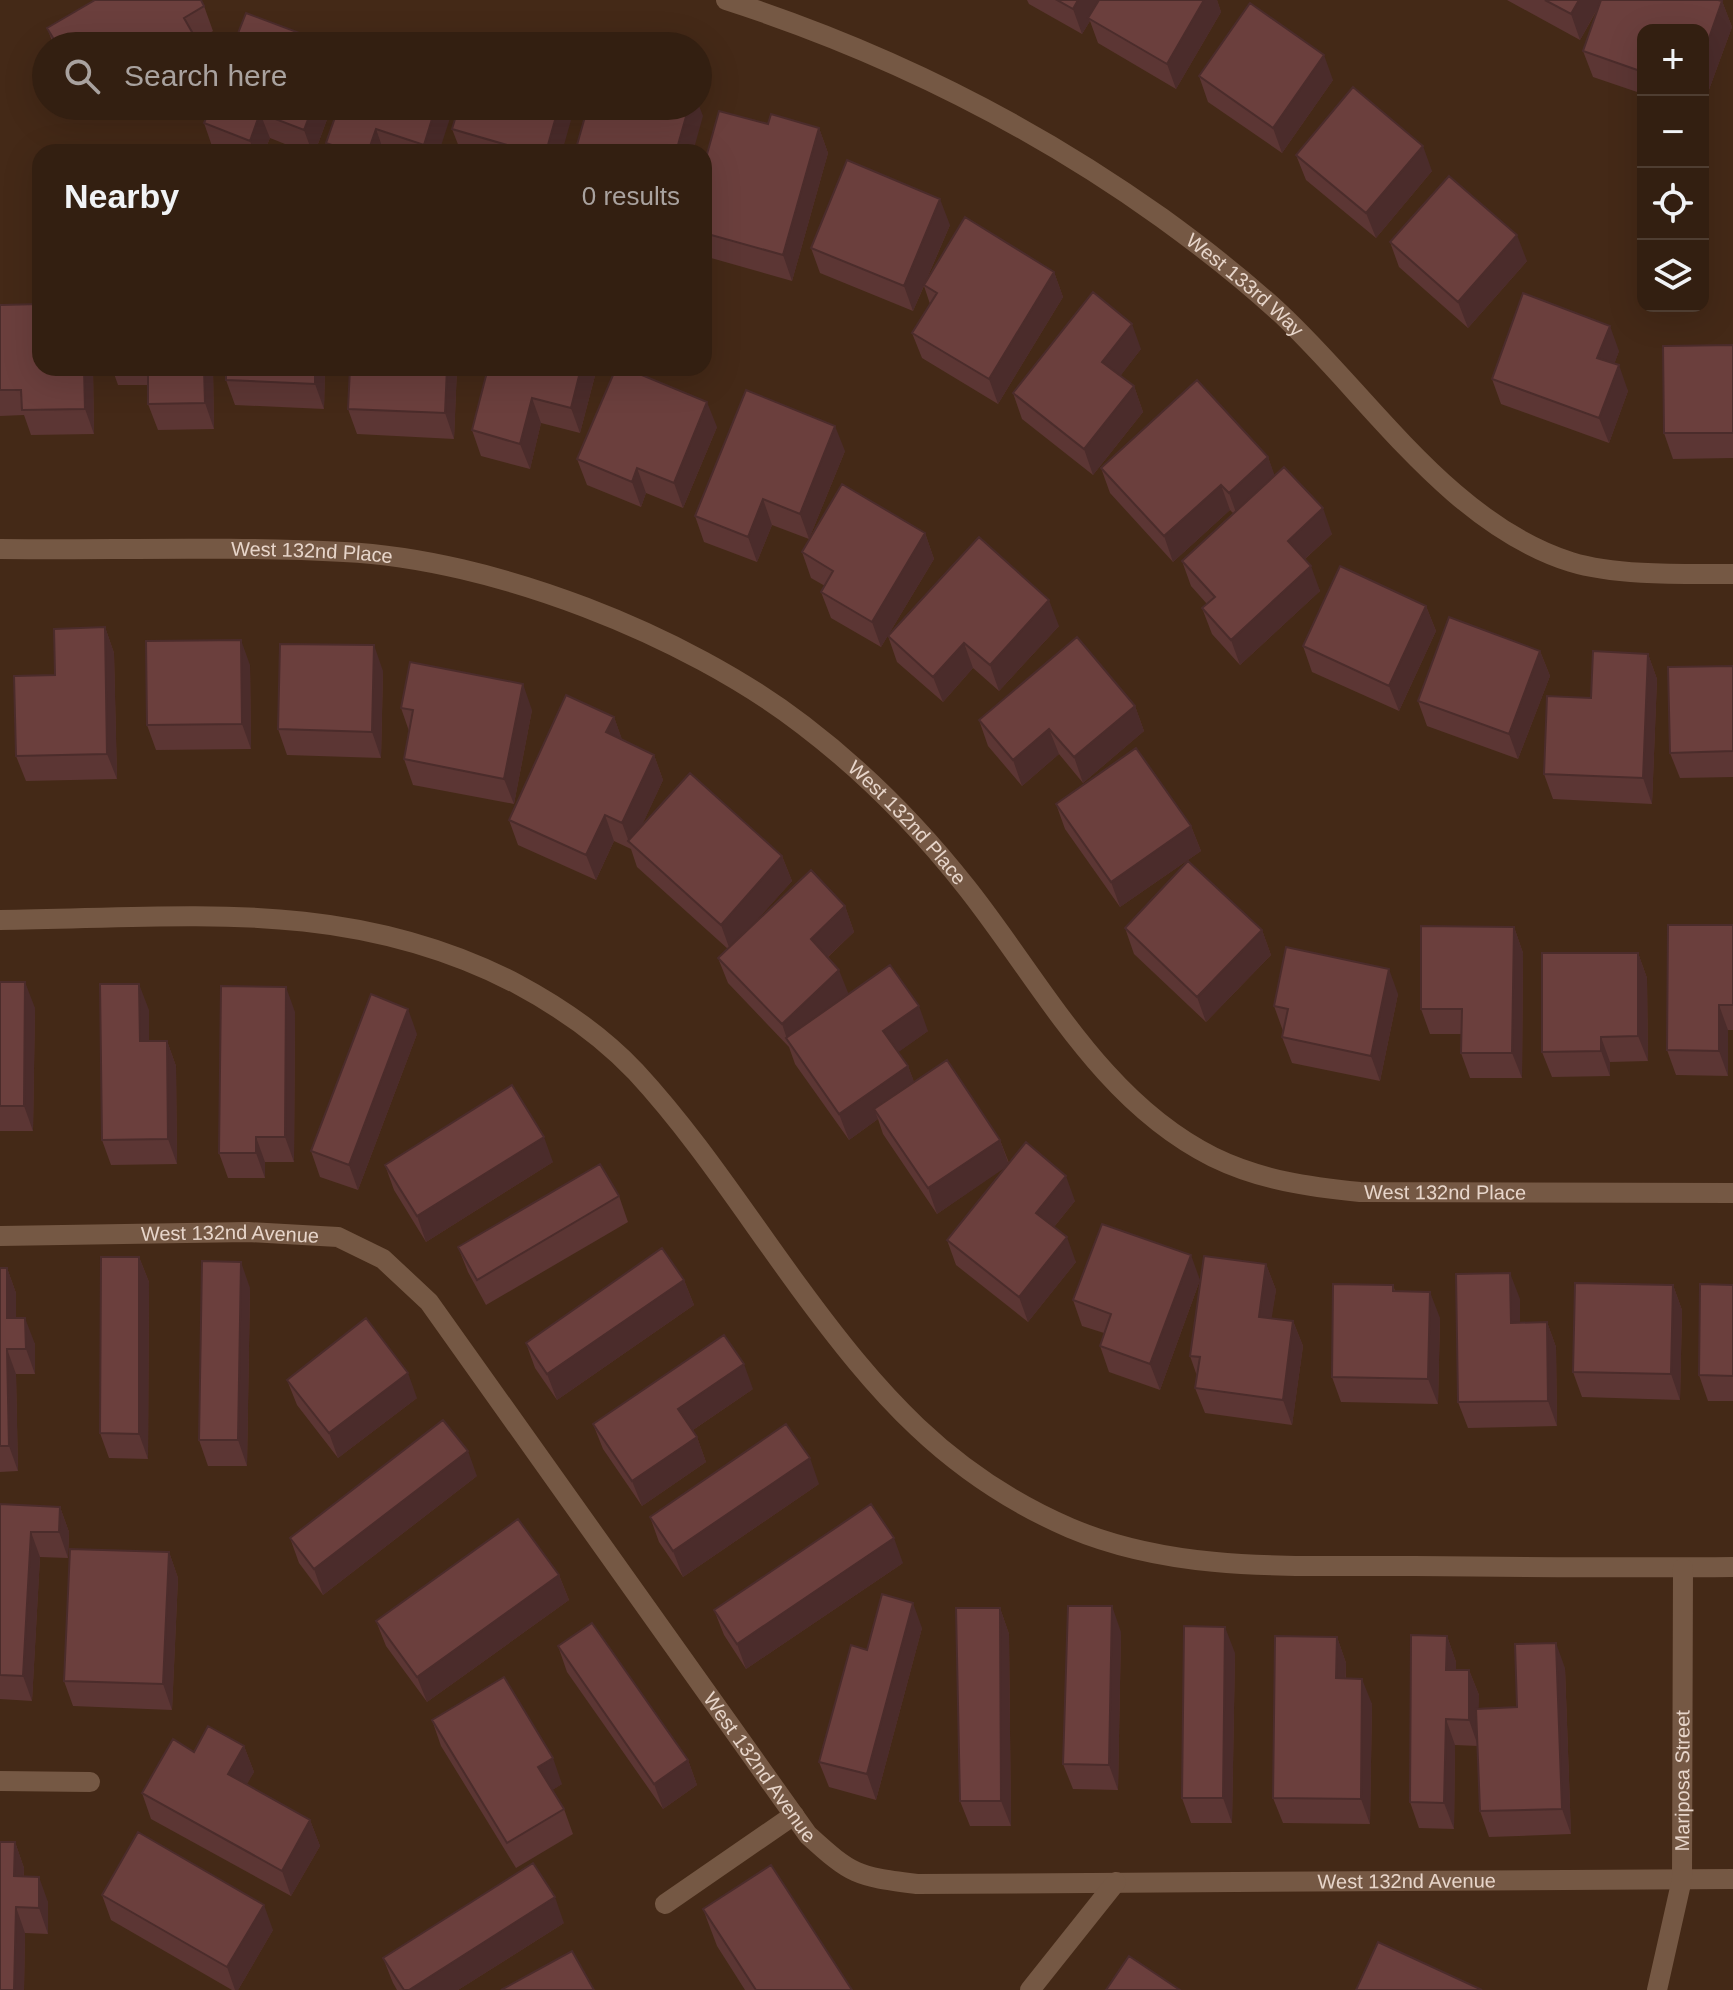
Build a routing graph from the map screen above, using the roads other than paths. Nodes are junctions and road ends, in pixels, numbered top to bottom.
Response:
1 (726, 0) edge
2 (0, 549) edge
3 (1733, 574) edge
4 (0, 920) edge
5 (1733, 1193) edge
6 (0, 1236) edge
7 (1733, 1567) edge
8 (1683, 1568) junction
9 (0, 1781) edge
10 (90, 1782) dead end
11 (794, 1815) junction
12 (1682, 1879) junction
13 (1733, 1879) edge
14 (1116, 1882) junction
15 (665, 1904) dead end
16 (1030, 1990) edge
17 (1657, 1990) edge

1 - 3 street, West 133rd Way
2 - 5 street, West 132nd Place
4 - 8 street
6 - 11 street, West 132nd Avenue
7 - 8 street
8 - 12 street, Mariposa Street
9 - 10 street
11 - 14 street, West 132nd Avenue
11 - 15 street
12 - 13 street, West 132nd Avenue
12 - 14 street, West 132nd Avenue
12 - 17 street, Mariposa Street
14 - 16 street

